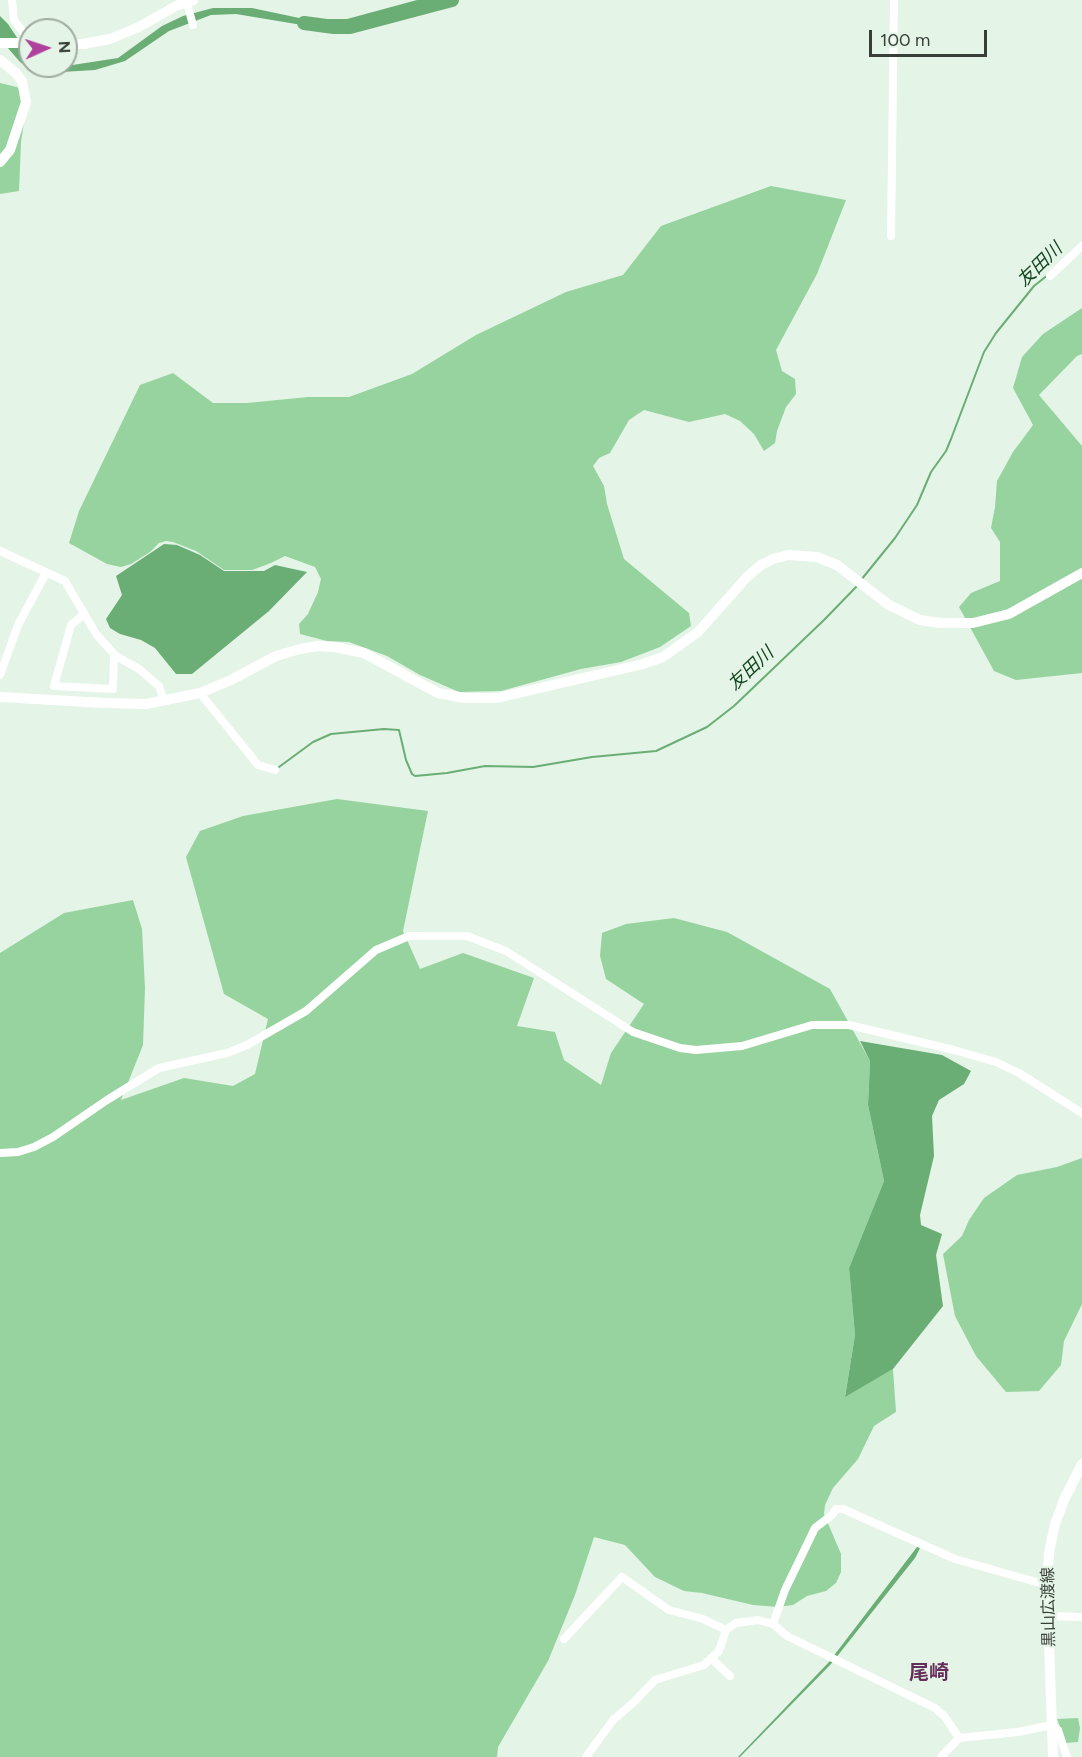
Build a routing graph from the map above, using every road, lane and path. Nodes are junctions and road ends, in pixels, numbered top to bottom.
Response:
1 (12, 0) edge
2 (894, 0) edge
3 (188, 1) edge
4 (18, 26) edge
5 (193, 26) dead end
6 (0, 43) edge
7 (18, 43) edge
8 (78, 44) edge
9 (0, 60) edge
10 (0, 162) edge
11 (891, 236) dead end
12 (1082, 246) edge
13 (1050, 276) dead end
14 (0, 552) edge
15 (46, 573) junction
16 (1082, 573) edge
17 (84, 614) junction
18 (114, 654) junction
19 (0, 675) edge
20 (200, 693) junction
21 (0, 697) edge
22 (164, 700) junction
23 (275, 770) dead end
24 (1082, 1113) edge
25 (0, 1153) edge
26 (1082, 1464) edge
27 (1047, 1586) junction
28 (1048, 1616) junction
29 (1082, 1617) edge
30 (773, 1624) junction
31 (726, 1630) junction
32 (564, 1639) dead end
33 (711, 1658) junction
34 (730, 1676) dead end
35 (1052, 1725) junction
36 (959, 1738) junction
37 (586, 1757) edge
38 (941, 1757) edge
39 (1053, 1757) edge
40 (1067, 1757) edge

1 - 4 street
2 - 11 street
3 - 5 street
3 - 8 street
6 - 7 street
9 - 10 street
12 - 13 street
14 - 15 street
15 - 17 street
15 - 19 street
16 - 20 street
17 - 18 street
17 - 18 street
18 - 22 street
20 - 22 street
20 - 23 street
21 - 22 street
24 - 25 street
26 - 27 street, 黒山広渡線
27 - 28 street, 黒山広渡線
27 - 30 street
28 - 29 street
28 - 35 street, 黒山広渡線
30 - 31 street
30 - 36 street
31 - 32 street
31 - 33 street
33 - 34 street
33 - 37 street
35 - 36 street
35 - 39 street, 黒山広渡線
35 - 40 street
36 - 38 street

